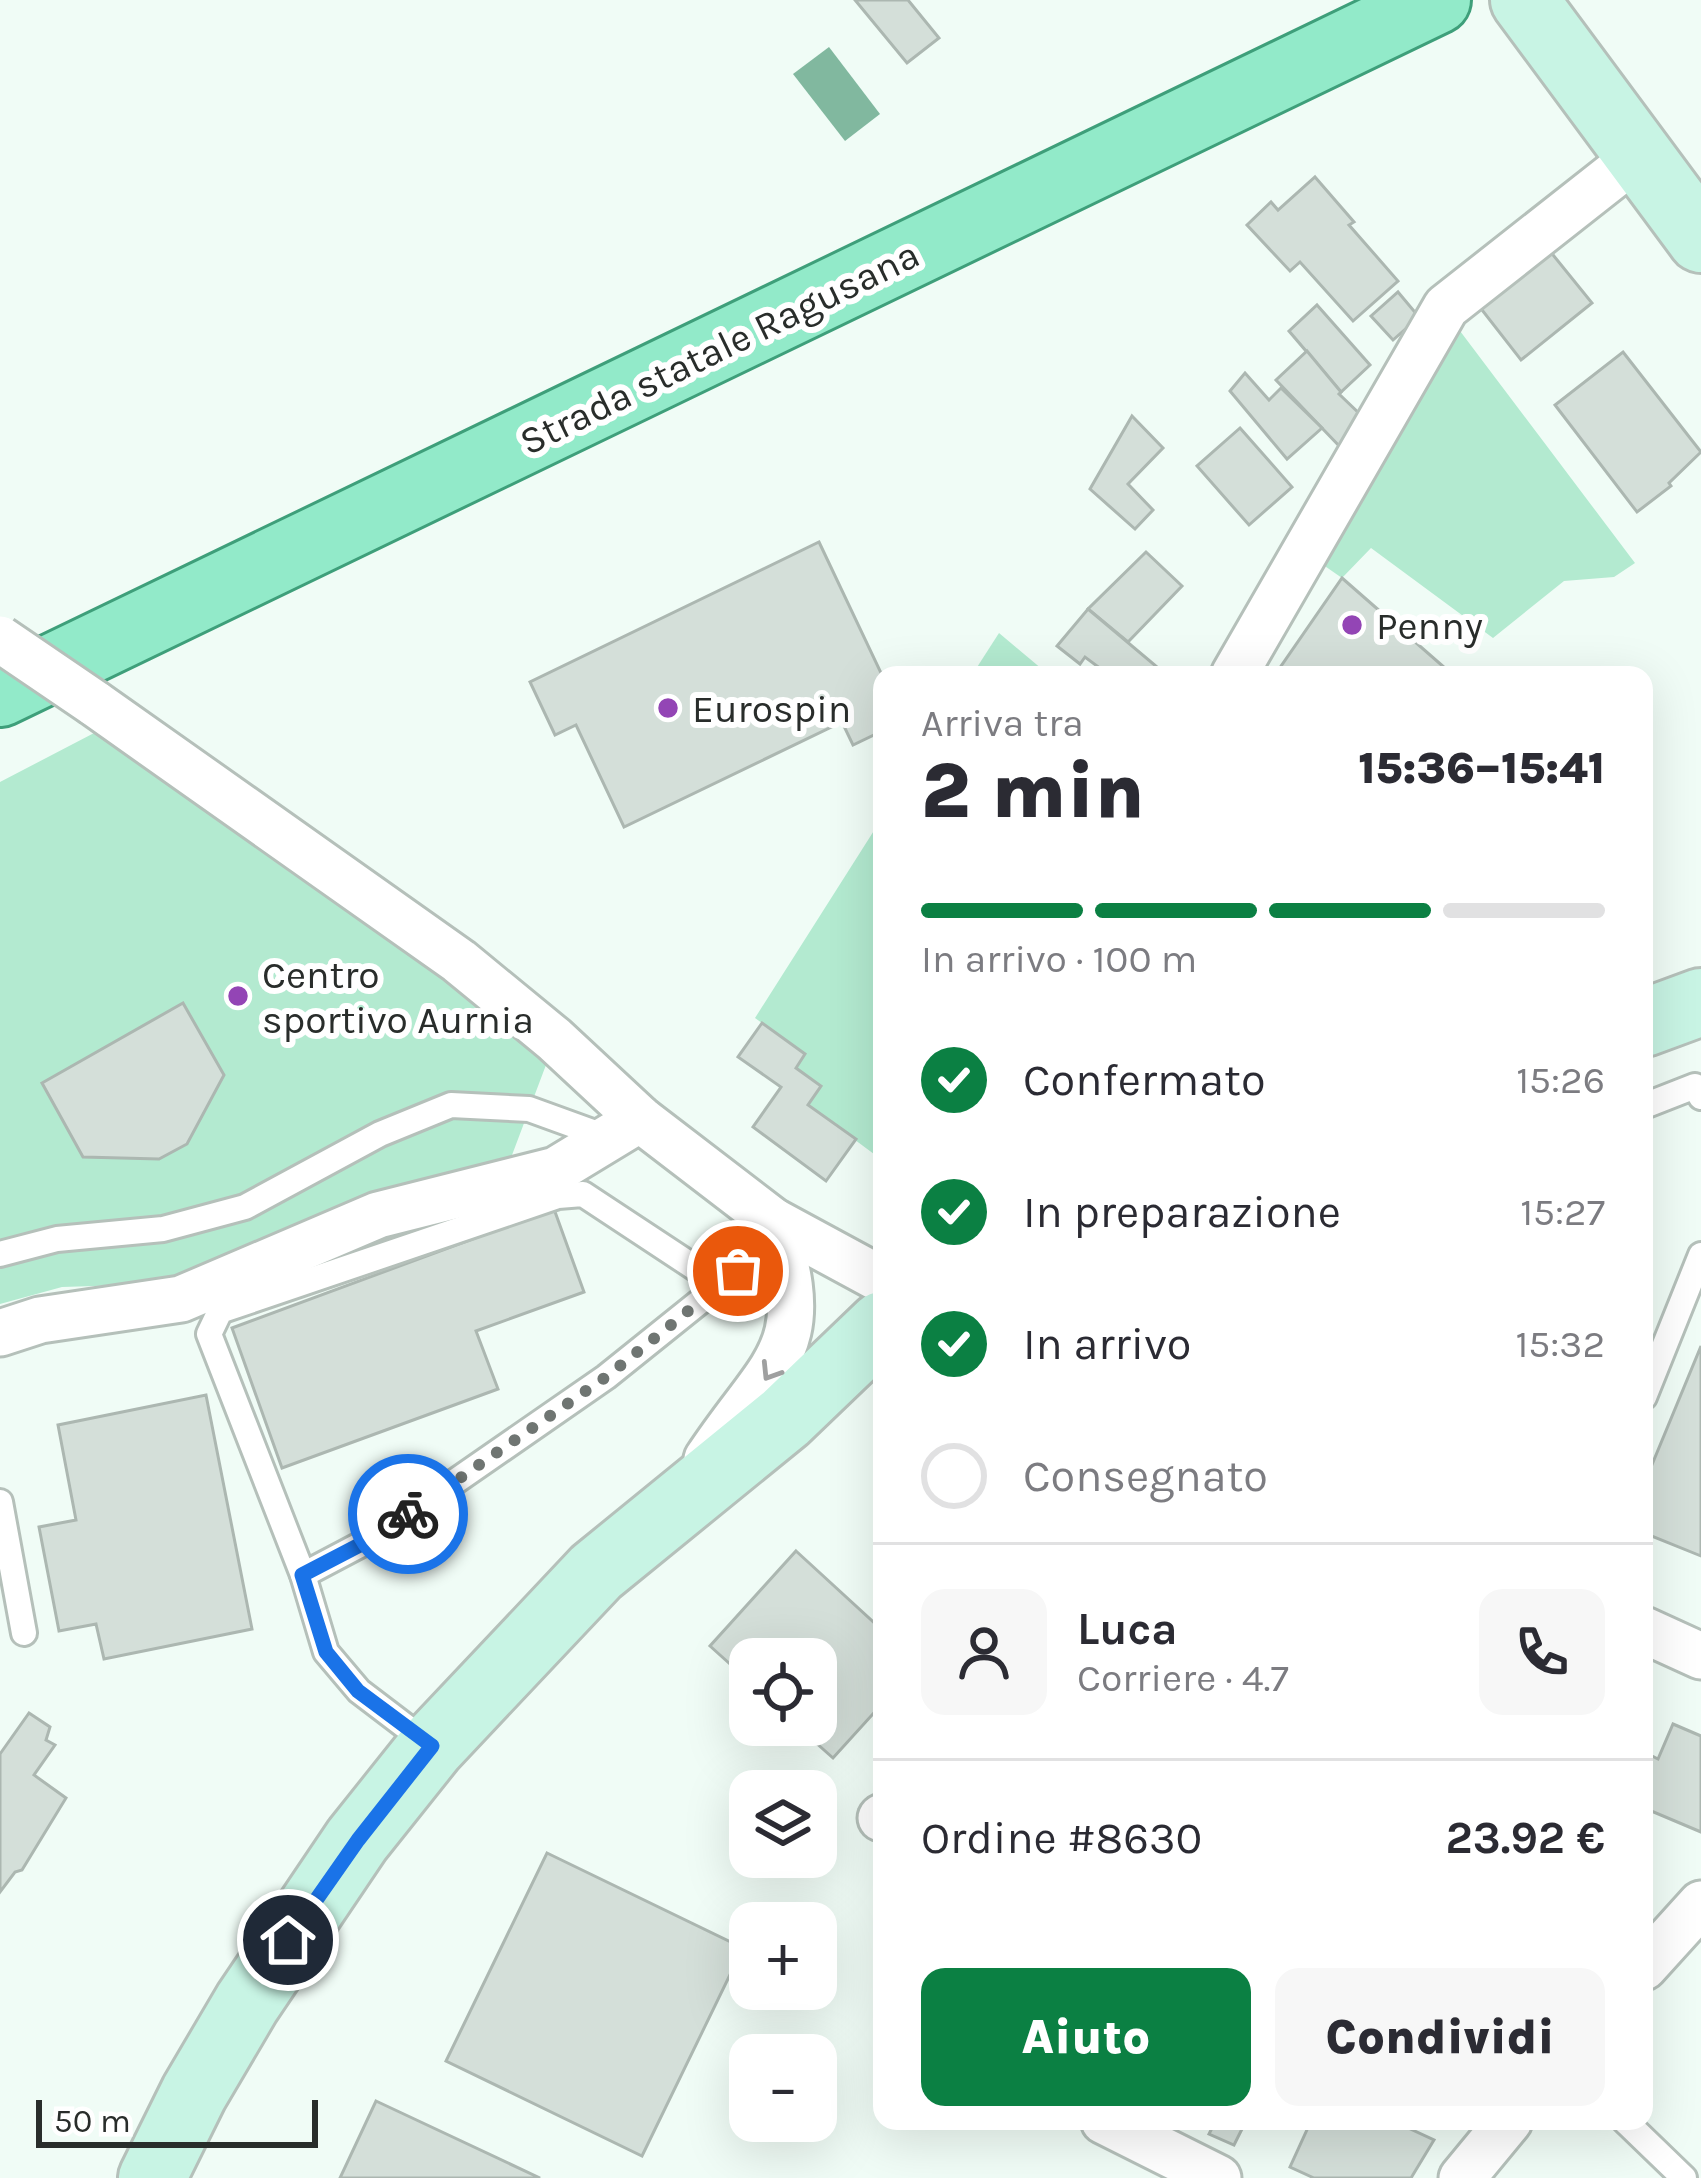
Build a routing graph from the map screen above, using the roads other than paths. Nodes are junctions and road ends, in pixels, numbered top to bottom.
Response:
1 (1437, 0) edge
2 (1533, 12) edge
3 (1639, 155) junction
4 (1701, 239) edge
5 (0, 640) edge
6 (1239, 666) edge
7 (0, 693) edge
8 (1701, 1002) edge
9 (1653, 1020) edge
10 (1701, 1097) edge
11 (1653, 1102) edge
12 (624, 1129) junction
13 (784, 1228) junction
14 (873, 1246) edge
15 (0, 1254) edge
16 (1701, 1255) edge
17 (873, 1275) edge
18 (721, 1285) junction
19 (0, 1333) edge
20 (873, 1334) edge
21 (873, 1374) edge
22 (1653, 1375) edge
23 (785, 1418) junction
24 (679, 1500) junction
25 (0, 1502) edge
26 (302, 1575) junction
27 (24, 1633) dead end
28 (1653, 1634) edge
29 (1701, 1656) edge
30 (432, 1746) junction
31 (1701, 1904) edge
32 (1653, 1957) edge
33 (1122, 2130) edge
34 (1502, 2130) edge
35 (1634, 2130) edge
36 (152, 2178) edge
37 (1218, 2178) edge
38 (1462, 2178) edge
39 (1684, 2178) edge

1 - 7 main road, Strada statale Ragusana
2 - 3 main road
3 - 4 main road
3 - 6 street
5 - 12 street, bridge
8 - 9 main road
10 - 11 lane
12 - 13 street
12 - 15 lane
12 - 19 street
13 - 14 street
13 - 17 street
13 - 18 lane
13 -> 24 street
16 - 22 lane
18 - 26 lane
18 - 26 lane
20 - 23 main road
21 - 23 main road
23 - 24 main road
24 - 30 main road
25 - 27 lane
26 - 30 lane
28 - 29 street
30 - 36 main road
31 - 32 street
33 - 37 street
34 - 38 street
35 - 39 lane

